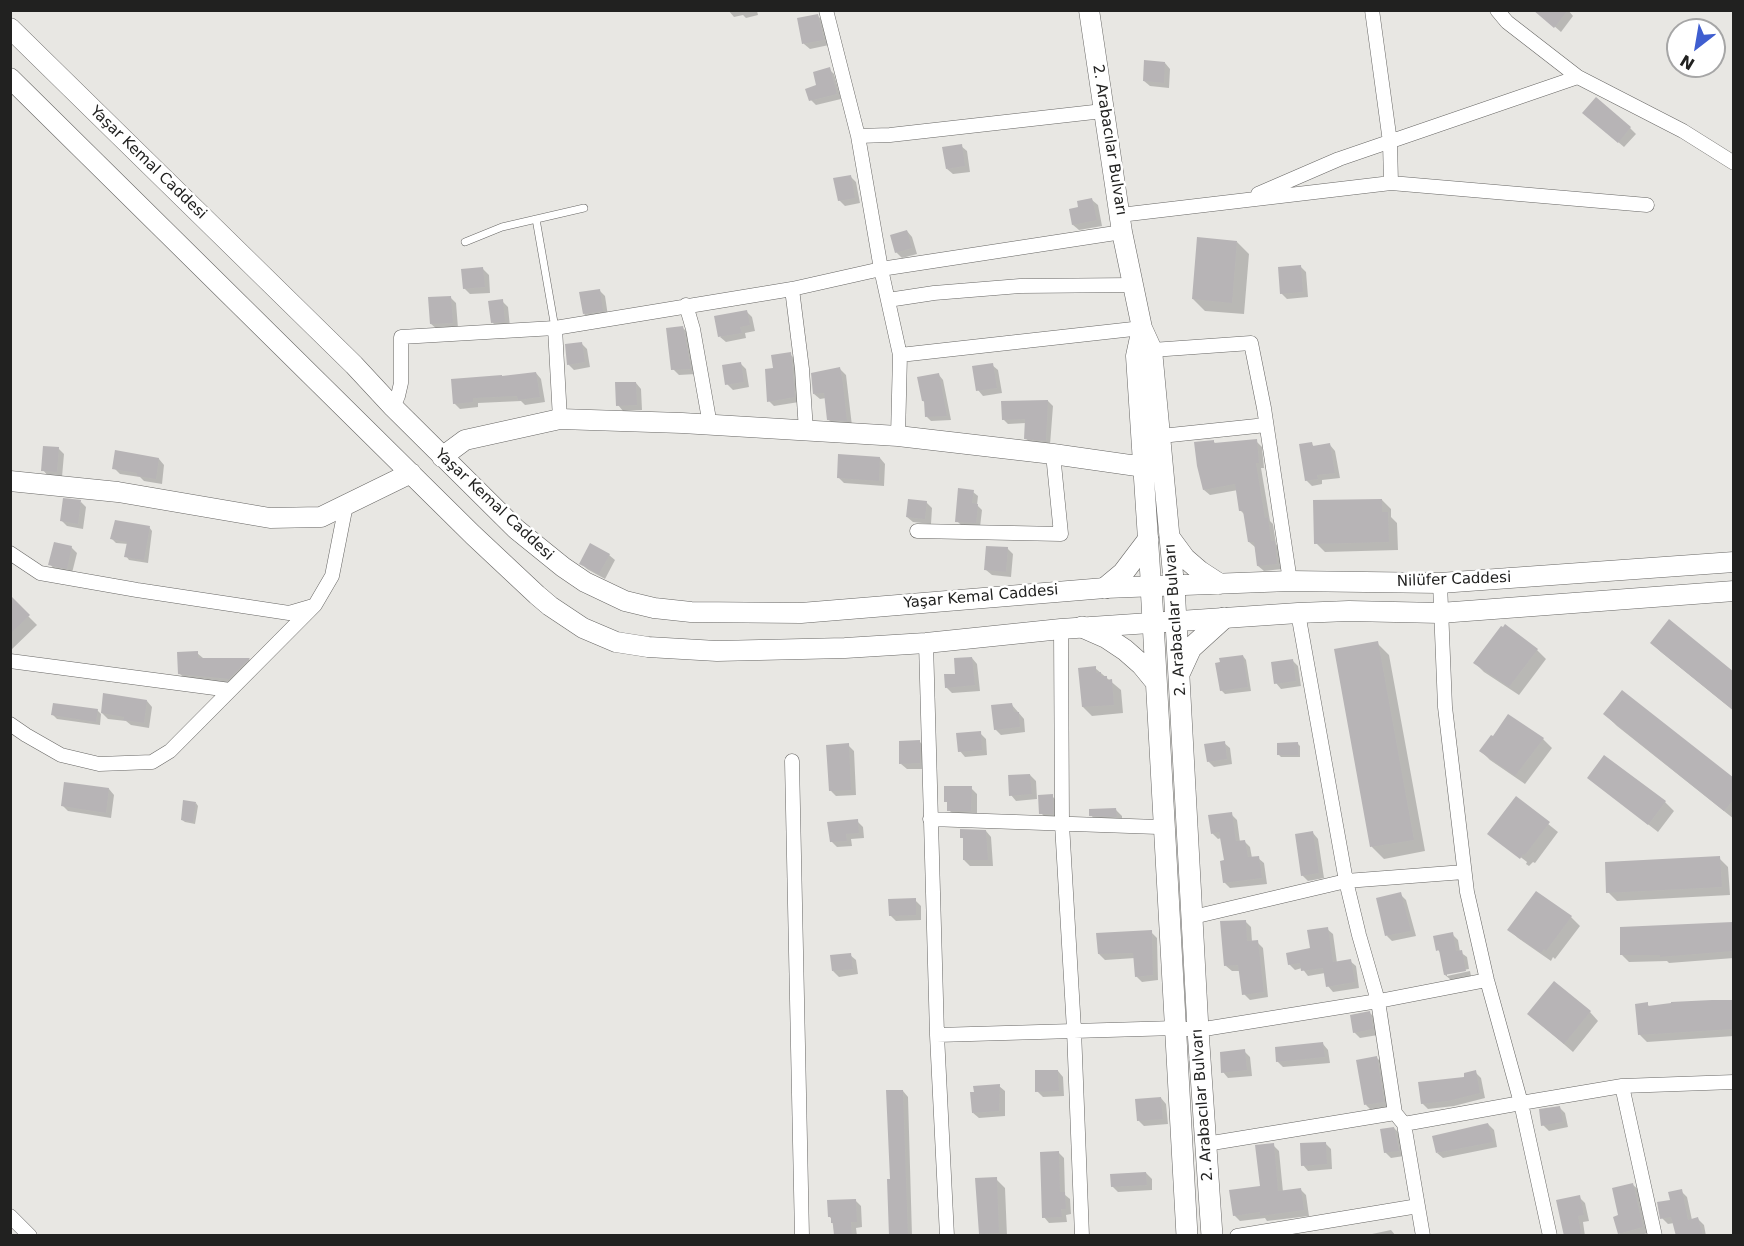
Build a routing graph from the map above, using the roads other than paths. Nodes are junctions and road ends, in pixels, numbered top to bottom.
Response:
1 (826, 10) edge
2 (1089, 10) edge
3 (1372, 10) edge
4 (1497, 10) edge
5 (10, 28) edge
6 (1578, 77) junction
7 (10, 78) edge
8 (1103, 111) junction
9 (858, 136) junction
10 (1390, 142) junction
11 (1734, 163) edge
12 (1391, 183) junction
13 (1242, 201) junction
14 (1647, 205) dead end
15 (584, 208) dead end
16 (536, 219) junction
17 (1121, 223) junction
18 (465, 242) dead end
19 (881, 269) junction
20 (1133, 285) junction
21 (792, 289) junction
22 (888, 300) junction
23 (686, 305) junction
24 (555, 328) junction
25 (1142, 328) junction
26 (1152, 350) junction
27 (900, 355) junction
28 (393, 407) junction
29 (560, 419) junction
30 (710, 425) junction
31 (1266, 425) junction
32 (806, 431) junction
33 (898, 436) junction
34 (1161, 436) junction
35 (1053, 454) junction
36 (442, 457) junction
37 (1144, 467) junction
38 (411, 473) junction
39 (10, 481) edge
40 (346, 505) junction
41 (917, 531) dead end
42 (1170, 539) junction
43 (1148, 540) junction
44 (10, 553) edge
45 (1734, 562) edge
46 (1290, 581) junction
47 (1440, 583) junction
48 (1220, 584) junction
49 (1150, 585) junction
50 (1174, 585) junction
51 (1105, 588) junction
52 (1734, 591) edge
53 (315, 605) junction
54 (1298, 612) junction
55 (1440, 613) junction
56 (1224, 618) junction
57 (1177, 622) junction
58 (1152, 623) junction
59 (1072, 628) junction
60 (926, 643) junction
61 (10, 661) edge
62 (1179, 672) junction
63 (1156, 682) junction
64 (230, 690) junction
65 (10, 724) edge
66 (792, 761) dead end
67 (930, 819) junction
68 (1062, 824) junction
69 (1158, 827) dead end
70 (1464, 872) junction
71 (1346, 881) junction
72 (1193, 918) junction
73 (1487, 980) junction
74 (1378, 1001) junction
75 (1176, 1028) junction
76 (1074, 1030) junction
77 (1198, 1030) junction
78 (937, 1035) junction
79 (1734, 1082) edge
80 (1622, 1086) junction
81 (1521, 1103) junction
82 (1395, 1113) junction
83 (1404, 1124) junction
84 (1206, 1144) junction
85 (1418, 1206) junction
86 (10, 1216) edge
87 (30, 1236) edge
88 (802, 1236) edge
89 (947, 1236) edge
90 (1082, 1236) edge
91 (1187, 1236) edge
92 (1212, 1236) edge
93 (1236, 1236) edge
94 (1423, 1236) edge
95 (1550, 1236) edge
96 (1655, 1236) edge

1 - 9 street
2 - 8 street, 2. Arabacılar Bulvarı
3 - 10 street
4 - 6 street
5 - 28 street, Yaşar Kemal Caddesi
6 - 10 street
6 - 11 street
7 - 38 street
8 - 9 street
8 - 17 street, 2. Arabacılar Bulvarı
9 - 19 street
10 - 12 street
10 - 13 street
12 - 13 street
12 - 14 street
13 - 17 street
15 - 16 lane
16 - 18 lane
16 - 24 lane
17 - 19 street
17 - 20 street, 2. Arabacılar Bulvarı
19 - 21 street
19 - 22 street
20 - 22 street
20 - 25 street, 2. Arabacılar Bulvarı
21 - 23 street
21 - 32 street
22 - 27 street
23 - 24 street
23 - 30 street
24 - 28 street
24 - 29 street
25 - 26 street, 2. Arabacılar Bulvarı
25 - 27 street
25 - 37 street
26 - 31 street
26 - 34 street, 2. Arabacılar Bulvarı
27 - 33 street
28 - 36 street, Yaşar Kemal Caddesi
29 - 30 street
29 - 36 street
30 - 32 street
31 - 34 street
31 - 46 street
32 - 33 street
33 - 35 street
34 - 42 street, 2. Arabacılar Bulvarı
35 - 37 street
35 - 41 street
36 - 51 street, Yaşar Kemal Caddesi
37 - 43 street
38 - 40 street
38 - 60 street
39 - 40 street
40 - 53 street
42 - 48 street
42 - 50 street, 2. Arabacılar Bulvarı
43 - 49 street
43 - 51 main road
44 - 53 street
45 - 47 street, Nilüfer Caddesi
46 - 47 street, Nilüfer Caddesi
46 - 48 street, Nilüfer Caddesi
47 - 55 street
48 - 50 street, Nilüfer Caddesi
49 - 50 street, Yaşar Kemal Caddesi
49 - 51 street, Yaşar Kemal Caddesi
49 - 58 main road
50 - 57 main road, 2. Arabacılar Bulvarı
52 - 55 street
53 - 64 street
54 - 55 street
54 - 56 street
54 - 71 street
55 - 70 street
56 - 57 street
56 - 62 main road
57 - 58 street
57 - 62 main road, 2. Arabacılar Bulvarı
58 - 59 street
58 - 63 main road
59 - 60 street
59 - 63 main road
59 - 68 street
60 - 67 street
61 - 64 street
62 - 72 main road, 2. Arabacılar Bulvarı
63 - 75 main road
64 - 65 street
66 - 88 street
67 - 68 street
67 - 78 street
68 - 69 street
68 - 76 street
70 - 71 street
70 - 73 street
71 - 72 street
71 - 74 street
72 - 77 main road, 2. Arabacılar Bulvarı
73 - 74 street
73 - 81 street
74 - 77 street
74 - 82 street
75 - 76 street
75 - 77 street
75 - 91 main road
76 - 78 street
76 - 90 street
77 - 84 main road, 2. Arabacılar Bulvarı
78 - 89 street
79 - 80 street
80 - 81 street
80 - 96 street
81 - 83 street
81 - 95 street
82 - 83 street
82 - 84 street
83 - 85 street
84 - 92 main road, 2. Arabacılar Bulvarı
85 - 93 street
85 - 94 street
86 - 87 street

